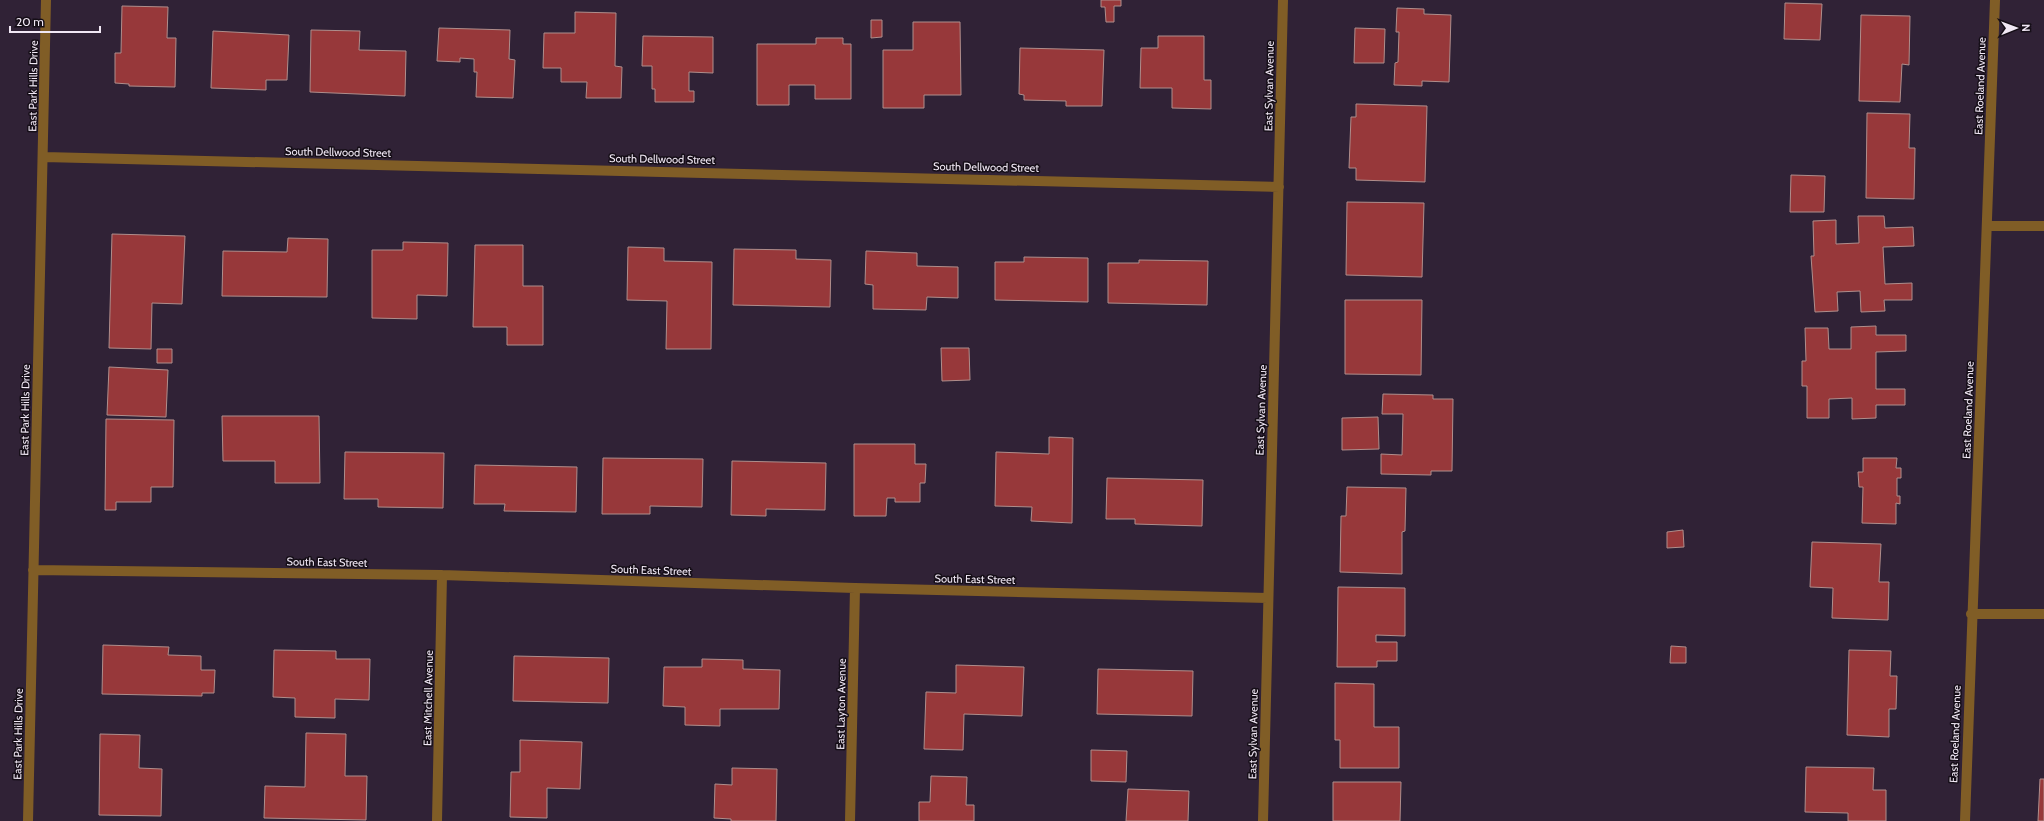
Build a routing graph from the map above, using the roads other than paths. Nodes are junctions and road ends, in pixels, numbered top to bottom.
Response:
1 (46, 0) edge
2 (1283, 0) edge
3 (1995, 0) edge
4 (44, 156) junction
5 (1279, 187) junction
6 (1987, 226) junction
7 (2044, 226) edge
8 (33, 570) junction
9 (442, 575) junction
10 (855, 588) junction
11 (1268, 598) junction
12 (1971, 614) junction
13 (2044, 614) edge
14 (28, 821) edge
15 (437, 821) edge
16 (850, 821) edge
17 (1263, 821) edge
18 (1965, 821) edge

1 - 4 street, East Park Hills Drive
2 - 5 street, East Sylvan Avenue
3 - 6 street, East Roeland Avenue
4 - 5 street, South Dellwood Street
4 - 8 street, East Park Hills Drive
5 - 11 street, East Sylvan Avenue
6 - 7 street
6 - 12 street, East Roeland Avenue
8 - 9 street, South East Street
8 - 14 street, East Park Hills Drive
9 - 10 street, South East Street
9 - 15 street, East Mitchell Avenue
10 - 11 street, South East Street
10 - 16 street, East Layton Avenue
11 - 17 street, East Sylvan Avenue
12 - 13 street
12 - 18 street, East Roeland Avenue

